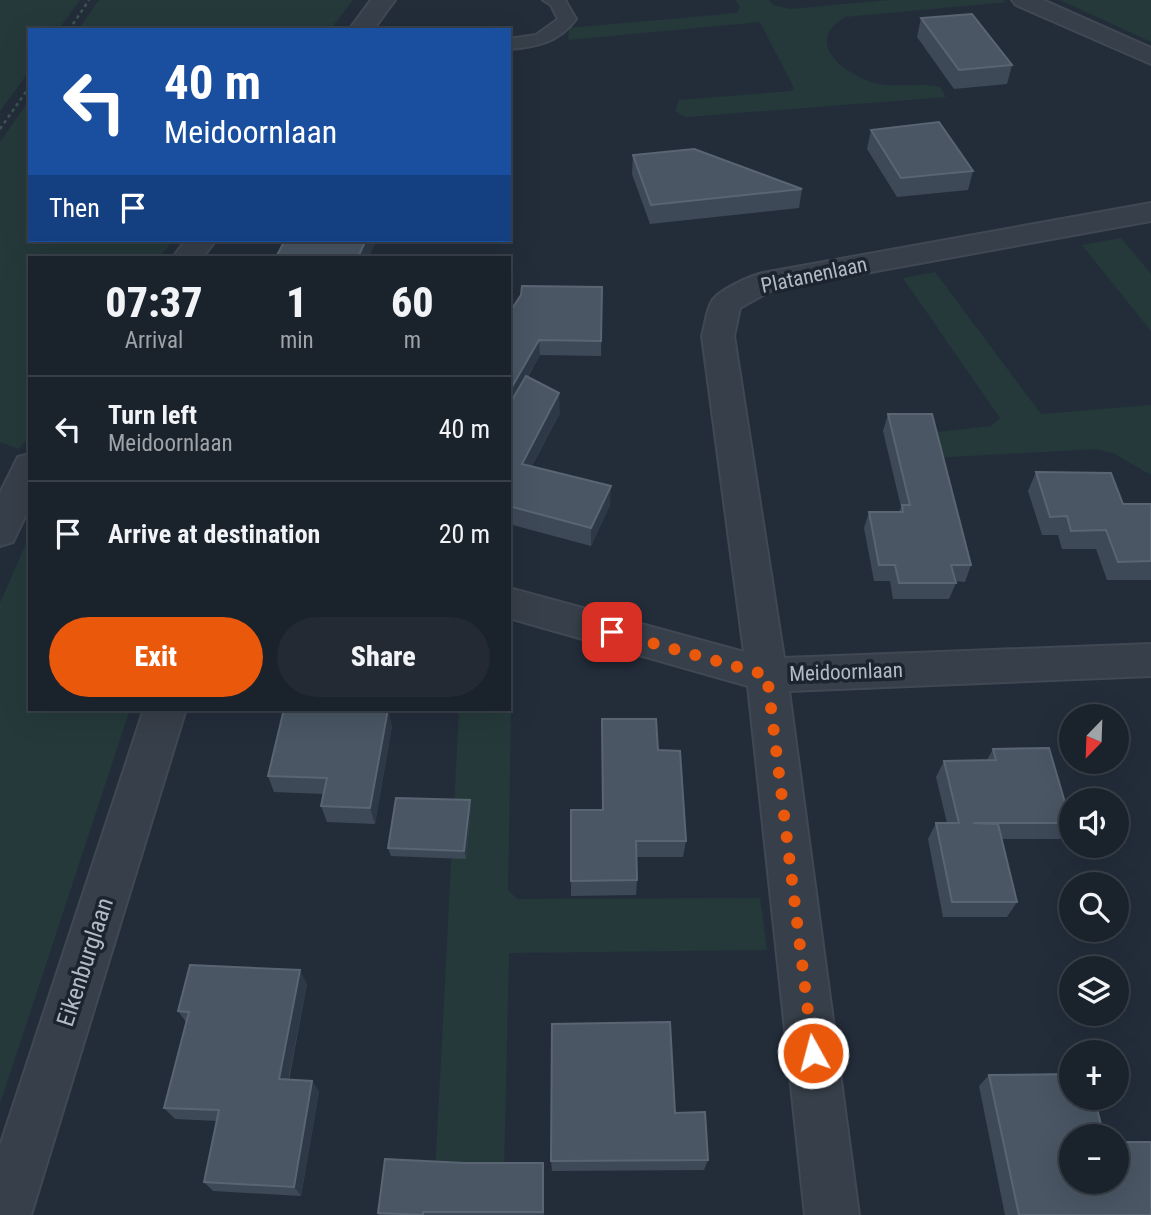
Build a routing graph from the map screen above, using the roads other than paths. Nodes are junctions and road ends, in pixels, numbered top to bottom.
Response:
1 (383, 0) edge
2 (551, 0) edge
3 (1024, 0) edge
4 (362, 28) edge
5 (511, 44) edge
6 (1151, 57) edge
7 (1151, 212) edge
8 (199, 242) edge
9 (189, 256) edge
10 (22, 464) edge
11 (0, 532) edge
12 (511, 604) edge
13 (1151, 660) edge
14 (767, 675) junction
15 (163, 711) edge
16 (4, 1215) edge
17 (832, 1215) edge

1 - 4 street
2 - 5 lane
3 - 6 street
7 - 14 street, Platanenlaan
8 - 9 street
10 - 11 street
12 - 14 street, Meidoornlaan
13 - 14 street, Meidoornlaan
14 - 17 street, Platanenlaan
15 - 16 street, Eikenburglaan

